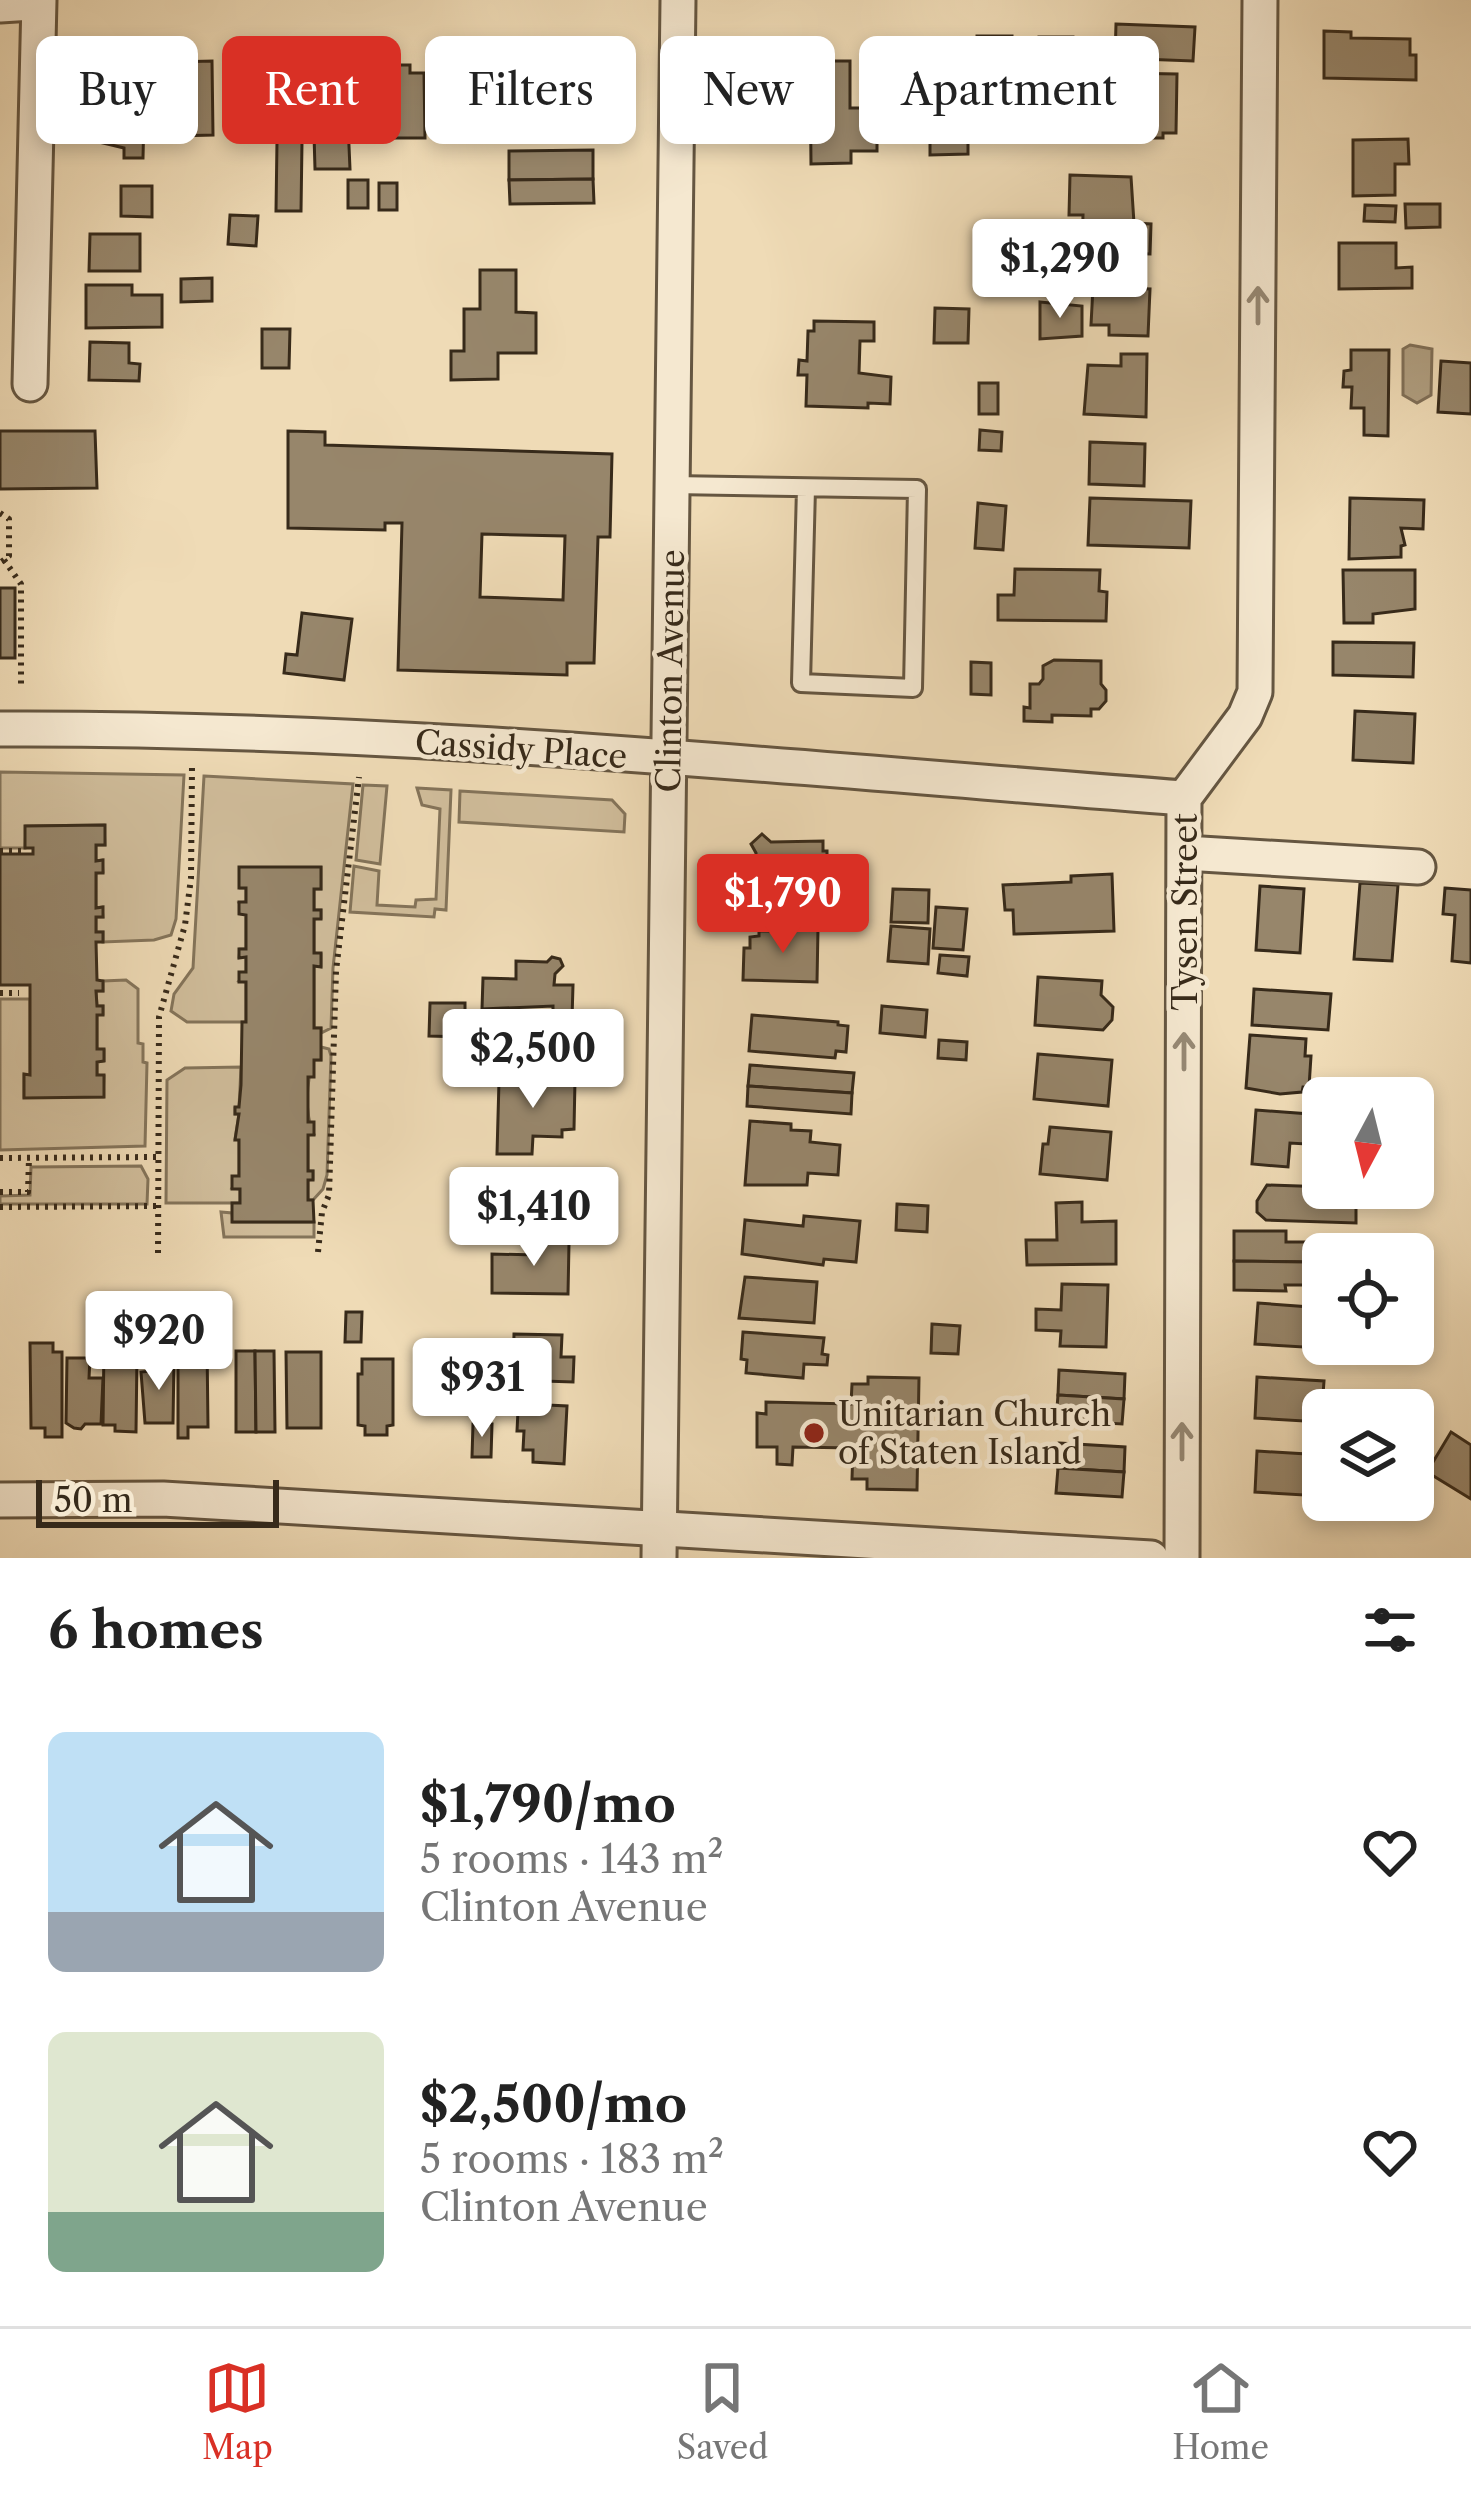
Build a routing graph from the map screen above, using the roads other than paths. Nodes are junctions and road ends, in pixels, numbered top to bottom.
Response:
1 (35, 0) edge
2 (678, 0) edge
3 (1260, 0) edge
4 (0, 2) edge
5 (30, 384) dead end
6 (672, 485) junction
7 (806, 488) junction
8 (0, 729) edge
9 (669, 758) junction
10 (1184, 799) junction
11 (1185, 854) junction
12 (1418, 867) dead end
13 (0, 1500) edge
14 (660, 1542) edge
15 (1151, 1558) edge
16 (1181, 1558) edge

1 - 4 street
1 - 5 street
2 - 6 street, Clinton Avenue
10 -> 3 street, Tysen Street
6 - 7 lane
6 - 9 street, Clinton Avenue
7 - 7 lane
8 - 9 street, Cassidy Place
9 - 10 street, Cassidy Place
9 - 14 street, Clinton Avenue
10 - 11 street, Tysen Street
11 - 12 street
16 -> 11 street, Tysen Street
13 - 14 street
14 - 15 street

